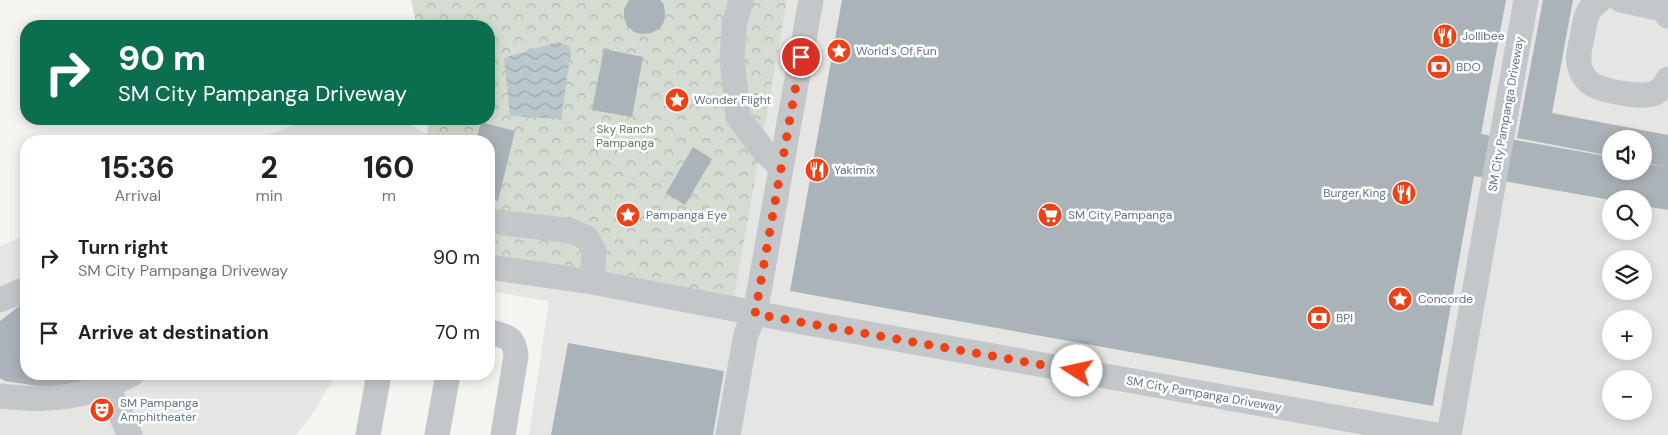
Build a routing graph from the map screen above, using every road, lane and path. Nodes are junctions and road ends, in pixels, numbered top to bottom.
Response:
1 (741, 0) edge
2 (811, 0) edge
3 (1526, 0) edge
4 (1600, 0) edge
5 (1621, 0) edge
6 (1668, 16) edge
7 (1668, 79) edge
8 (781, 167) junction
9 (495, 222) edge
10 (495, 267) edge
11 (592, 282) junction
12 (20, 291) edge
13 (0, 300) edge
14 (755, 314) junction
15 (495, 333) edge
16 (120, 380) edge
17 (378, 380) edge
18 (447, 380) edge
19 (107, 387) junction
20 (0, 396) edge
21 (130, 435) edge
22 (368, 435) edge
23 (437, 435) edge
24 (503, 435) edge
25 (728, 435) edge
26 (1436, 435) edge
27 (1449, 435) edge

1 - 8 lane
2 - 8 lane
3 - 27 lane, SM City Pampanga Driveway
4 - 7 lane
5 - 6 lane
8 - 14 lane
9 - 11 lane
10 - 11 lane, SM City Pampanga Driveway
11 - 14 lane, SM City Pampanga Driveway
12 - 13 lane
14 - 25 lane
14 - 26 lane, SM City Pampanga Driveway
15 - 24 lane
16 - 19 lane
17 - 22 lane
18 - 23 lane
19 - 20 lane
19 - 21 lane

